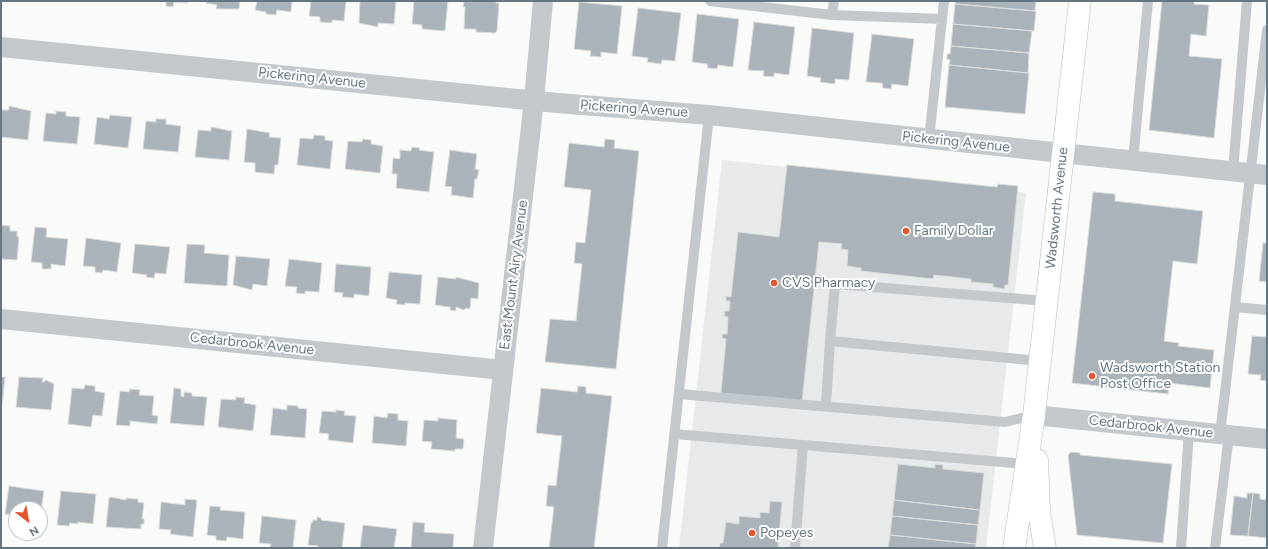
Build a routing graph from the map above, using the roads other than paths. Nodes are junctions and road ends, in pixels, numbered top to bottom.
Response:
1 (543, 1) edge
2 (710, 1) edge
3 (834, 1) edge
4 (944, 1) edge
5 (1080, 1) edge
6 (1148, 1) edge
7 (1247, 1) edge
8 (832, 15) junction
9 (942, 19) junction
10 (1267, 30) edge
11 (1, 47) edge
12 (1266, 54) edge
13 (534, 100) junction
14 (709, 115) junction
15 (929, 139) junction
16 (1063, 154) junction
17 (1133, 161) junction
18 (1250, 173) edge
19 (1046, 301) junction
20 (1235, 307) junction
21 (1267, 310) edge
22 (1, 319) edge
23 (830, 341) junction
24 (1040, 361) junction
25 (503, 370) junction
26 (679, 394) junction
27 (826, 406) junction
28 (1034, 415) junction
29 (1188, 431) junction
30 (674, 434) junction
31 (1224, 435) junction
32 (1267, 440) edge
33 (804, 445) junction
34 (1026, 464) junction
35 (1014, 547) edge
36 (483, 548) edge
37 (662, 548) edge
38 (795, 548) edge
39 (1045, 548) edge
40 (1181, 548) edge
41 (1214, 548) edge

1 - 13 street, East Mount Airy Avenue
2 - 8 lane
3 - 8 lane
4 - 9 lane
5 - 16 main road, Wadsworth Avenue
6 - 17 lane
7 - 18 lane
8 - 9 lane
9 - 15 lane
10 - 12 lane
11 - 13 street, Pickering Avenue
12 - 18 lane
13 - 14 street, Pickering Avenue
13 - 25 street, East Mount Airy Avenue
14 - 15 street, Pickering Avenue
14 - 26 lane
15 - 16 street, Pickering Avenue
16 - 17 street, Pickering Avenue
16 - 19 main road, Wadsworth Avenue
17 - 18 street, Pickering Avenue
18 - 20 lane
19 - 23 lane
19 - 24 main road, Wadsworth Avenue
20 - 21 lane
20 - 31 lane
22 - 25 street, Cedarbrook Avenue
23 - 24 lane
23 - 27 lane
24 - 28 main road, Wadsworth Avenue
25 - 36 street, East Mount Airy Avenue
26 - 27 lane
26 - 30 lane
27 - 28 lane
28 - 29 street, Cedarbrook Avenue
28 - 34 main road, Wadsworth Avenue
28 - 39 main road, Wadsworth Avenue
29 - 31 street, Cedarbrook Avenue
29 - 40 lane
30 - 33 lane
30 - 37 lane
31 - 32 street, Cedarbrook Avenue
31 - 41 lane
33 - 34 lane
33 - 38 lane
34 - 35 main road, Wadsworth Avenue

